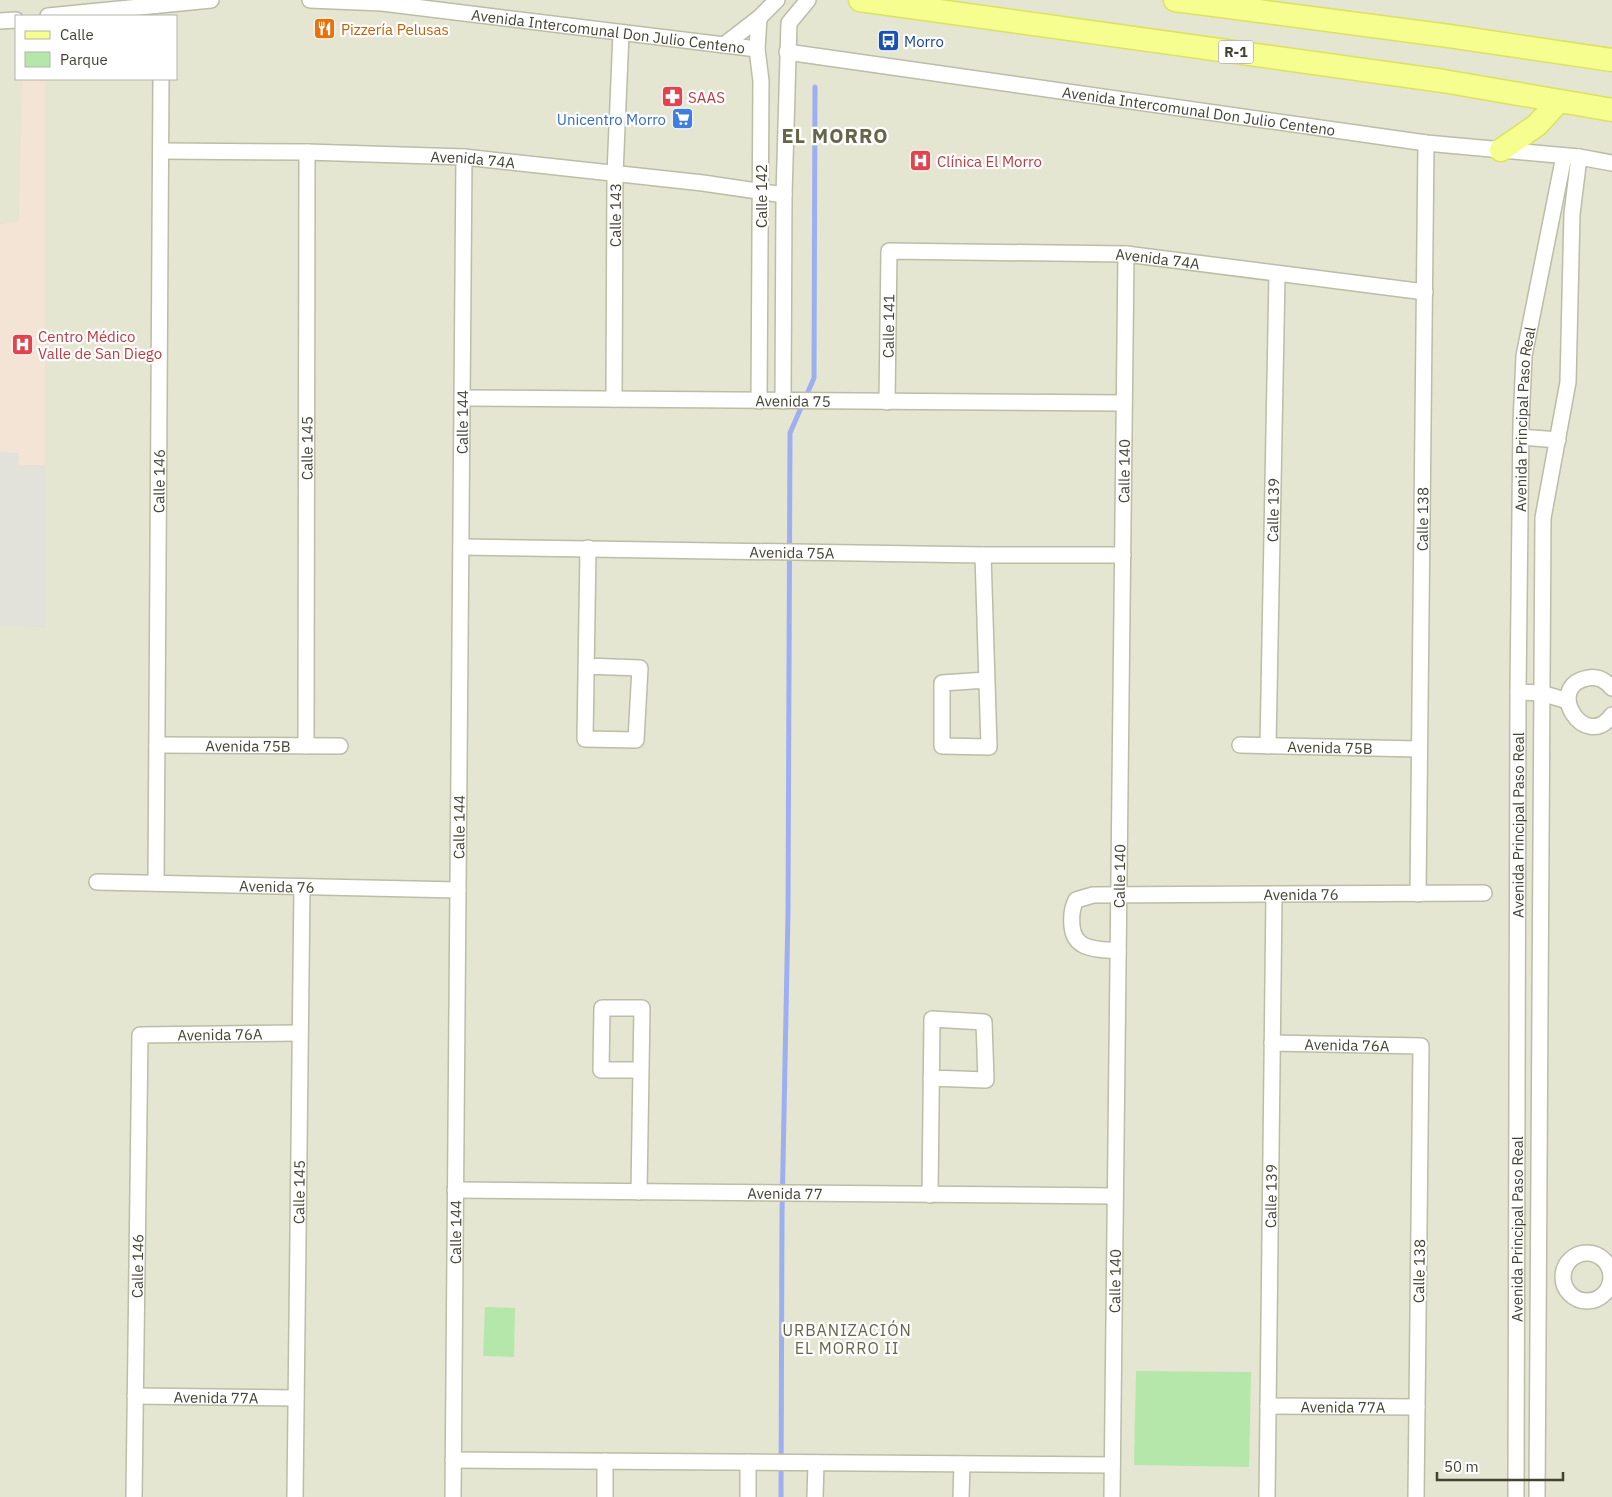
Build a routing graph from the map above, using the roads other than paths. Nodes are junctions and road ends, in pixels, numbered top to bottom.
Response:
1 (211, 0) edge
2 (310, 0) edge
3 (777, 0) edge
4 (808, 0) edge
5 (860, 0) edge
6 (1175, 0) edge
7 (162, 10) edge
8 (67, 15) edge
9 (759, 18) junction
10 (15, 20) edge
11 (0, 21) edge
12 (621, 32) junction
13 (724, 45) junction
14 (757, 49) junction
15 (787, 52) junction
16 (1612, 60) edge
17 (161, 80) edge
18 (1559, 101) junction
19 (1612, 110) edge
20 (1426, 143) junction
21 (1501, 150) junction
22 (161, 151) junction
23 (307, 152) junction
24 (1571, 156) junction
25 (464, 157) junction
26 (1612, 163) edge
27 (616, 174) junction
28 (761, 191) junction
29 (784, 195) junction
30 (889, 251) joint
31 (1126, 254) junction
32 (1276, 274) junction
33 (1425, 292) junction
34 (462, 398) junction
35 (614, 399) junction
36 (759, 401) junction
37 (788, 401) junction
38 (887, 402) junction
39 (1124, 403) junction
40 (1521, 437) junction
41 (1558, 440) junction
42 (461, 547) junction
43 (588, 548) junction
44 (983, 555) junction
45 (1123, 555) junction
46 (586, 666) junction
47 (987, 680) junction
48 (1612, 688) edge
49 (1518, 692) junction
50 (1541, 693) junction
51 (1568, 700) junction
52 (1612, 715) edge
53 (157, 745) junction
54 (1240, 745) dead end
55 (306, 746) junction
56 (340, 746) dead end
57 (1268, 746) junction
58 (1419, 749) junction
59 (97, 882) dead end
60 (156, 883) junction
61 (302, 887) junction
62 (458, 890) junction
63 (1274, 894) junction
64 (1418, 894) junction
65 (1484, 894) dead end
66 (1118, 895) junction
67 (1118, 951) junction
68 (300, 1033) junction
69 (140, 1035) joint
70 (1272, 1043) junction
71 (1421, 1046) joint
72 (641, 1070) junction
73 (931, 1078) junction
74 (455, 1190) junction
75 (639, 1192) junction
76 (930, 1195) junction
77 (1115, 1196) junction
78 (1516, 1269) junction
79 (1538, 1269) junction
80 (1564, 1280) dead end
81 (135, 1396) junction
82 (296, 1398) junction
83 (1268, 1406) junction
84 (1417, 1408) junction
85 (453, 1460) junction
86 (605, 1461) junction
87 (748, 1462) junction
88 (816, 1463) junction
89 (962, 1464) junction
90 (1112, 1465) junction
91 (134, 1497) edge
92 (295, 1497) edge
93 (453, 1497) edge
94 (605, 1497) edge
95 (748, 1497) edge
96 (816, 1497) edge
97 (961, 1497) edge
98 (1112, 1497) edge
99 (1266, 1497) edge
100 (1416, 1497) edge
101 (1516, 1497) edge
102 (1537, 1497) edge

1 - 7 street
2 - 12 street, Avenida Intercomunal Don Julio Centeno
3 - 9 street
4 - 15 street, Calle 142
5 - 18 main road, R-1
6 - 16 main road
7 - 8 street
9 - 13 street
9 - 14 street, Calle 142
10 - 11 street
12 - 13 street, Avenida Intercomunal Don Julio Centeno
12 - 27 street, Calle 143
13 - 14 street, Avenida Intercomunal Don Julio Centeno
14 - 28 street, Calle 142
15 - 20 street, Avenida Intercomunal Don Julio Centeno
15 - 29 street, Calle 142
17 - 22 street, Calle 146
18 - 19 main road, R-1
18 - 21 main road
20 - 21 street, Avenida Intercomunal Don Julio Centeno
20 - 33 street, Calle 138
21 - 24 street, Avenida Intercomunal Don Julio Centeno
22 - 23 street, Avenida 74A
22 - 53 street, Calle 146
23 - 25 street, Avenida 74A
23 - 55 street, Calle 145
24 - 26 street, Avenida Intercomunal Don Julio Centeno
24 - 40 street, Avenida Principal Paso Real
24 - 41 street, Avenida Principal Paso Real
25 - 27 street, Avenida 74A
25 - 34 street, Calle 144
27 - 28 street, Avenida 74A
27 - 35 street, Calle 143
28 - 29 street, Avenida 74A
28 - 36 street, Calle 142
29 - 37 street, Calle 142
30 - 31 street, Avenida 74A
30 - 38 street, Calle 141
31 - 32 street, Avenida 74A
31 - 39 street, Calle 140
32 - 33 street, Avenida 74A
32 - 57 street, Calle 139
33 - 58 street, Calle 138
34 - 35 street, Avenida 75
34 - 42 street, Calle 144
35 - 36 street, Avenida 75
36 - 37 street, Avenida 75
37 - 38 street, Avenida 75
38 - 39 street, Avenida 75
39 - 45 street, Calle 140
40 - 41 street
40 - 49 street, Avenida Principal Paso Real
41 - 50 street, Avenida Principal Paso Real
42 - 43 street, Avenida 75A
42 - 62 street, Calle 144
43 - 44 street, Avenida 75A
43 - 46 street
44 - 45 street, Avenida 75A
44 - 47 street
45 - 66 street, Calle 140
46 - 46 street
47 - 47 street
48 - 51 street
49 - 50 street
49 - 78 street, Avenida Principal Paso Real
50 - 51 street
50 - 79 street, Avenida Principal Paso Real
51 - 52 street
53 - 55 street, Avenida 75B
53 - 60 street, Calle 146
54 - 57 street, Avenida 75B
55 - 56 street, Avenida 75B
57 - 58 street, Avenida 75B
58 - 64 street, Calle 138
59 - 60 street, Avenida 76
60 - 61 street, Avenida 76
61 - 62 street, Avenida 76
61 - 68 street, Calle 145
62 - 74 street, Calle 144
63 - 64 street, Avenida 76
63 - 66 street, Avenida 76
63 - 70 street, Calle 139
64 - 65 street, Avenida 76
66 - 67 street, Calle 140
66 - 67 street, Avenida 76
67 - 77 street, Calle 140
68 - 69 street, Avenida 76A
68 - 82 street, Calle 145
69 - 81 street, Calle 146
70 - 71 street, Avenida 76A
70 - 83 street, Calle 139
71 - 84 street, Calle 138
72 - 72 street
72 - 75 street
73 - 73 street
73 - 76 street
74 - 75 street, Avenida 77
74 - 85 street, Calle 144
75 - 76 street, Avenida 77
76 - 77 street, Avenida 77
77 - 90 street, Calle 140
78 - 79 street
78 - 101 street, Avenida Principal Paso Real
79 - 80 street
79 - 102 street, Avenida Principal Paso Real
81 - 82 street, Avenida 77A
81 - 91 street, Calle 146
82 - 92 street, Calle 145
83 - 84 street, Avenida 77A
83 - 99 street, Calle 139
84 - 100 street, Calle 138
85 - 86 street
85 - 93 street, Calle 144
86 - 87 street
86 - 94 street
87 - 88 street
87 - 95 street
88 - 89 street
88 - 96 street
89 - 90 street
89 - 97 street
90 - 98 street, Calle 140

